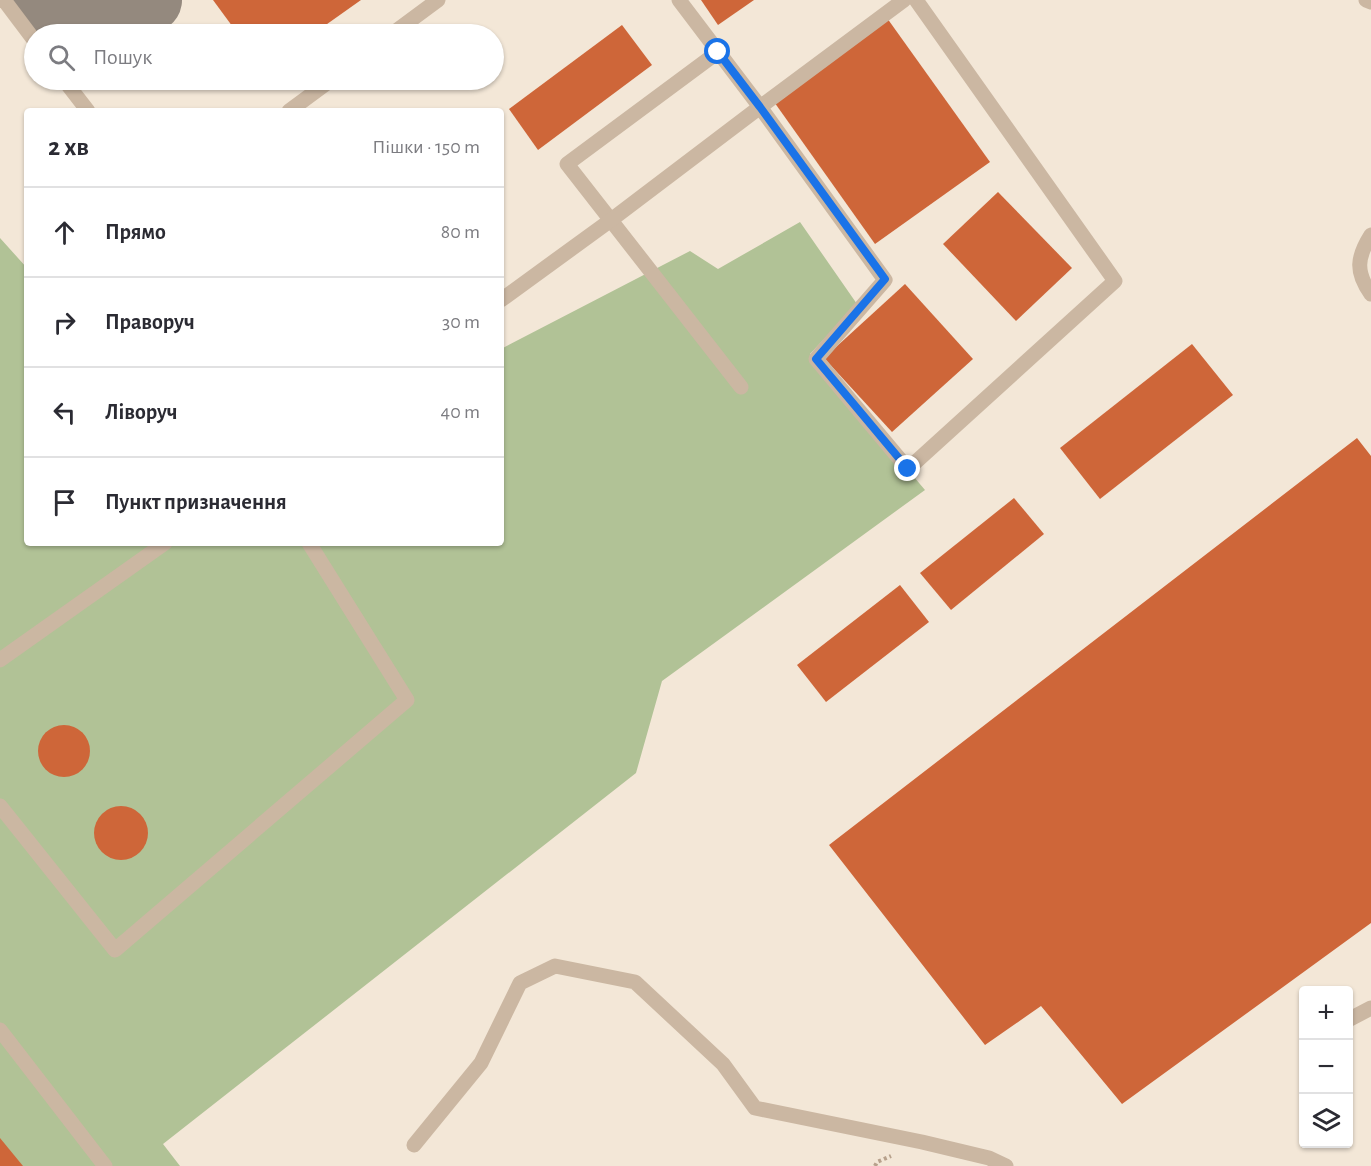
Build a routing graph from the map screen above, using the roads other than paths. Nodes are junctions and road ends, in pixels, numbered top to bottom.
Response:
1 (4, 0) edge
2 (438, 0) edge
3 (679, 0) edge
4 (904, 0) edge
5 (916, 0) edge
6 (1366, 0) edge
7 (1371, 2) edge
8 (406, 24) edge
9 (24, 27) edge
10 (718, 52) junction
11 (72, 90) edge
12 (317, 90) edge
13 (760, 107) junction
14 (86, 108) edge
15 (293, 108) edge
16 (611, 220) junction
17 (1371, 235) edge
18 (1371, 294) edge
19 (504, 298) edge
20 (741, 387) dead end
21 (161, 546) edge
22 (311, 546) edge
23 (0, 660) edge
24 (0, 806) edge
25 (1371, 1008) edge
26 (1353, 1017) edge
27 (0, 1030) edge
28 (414, 1145) dead end
29 (105, 1166) edge
30 (1006, 1166) edge

1 - 9 lane
2 - 8 lane
3 - 10 lane
4 - 13 lane
5 - 13 lane
6 - 7 lane
10 - 13 lane
10 - 16 lane
11 - 14 lane
12 - 15 lane
13 - 16 lane
16 - 19 lane
16 - 20 lane
17 - 18 lane
21 - 23 lane
22 - 24 lane
25 - 26 lane
27 - 29 lane
28 - 30 lane

